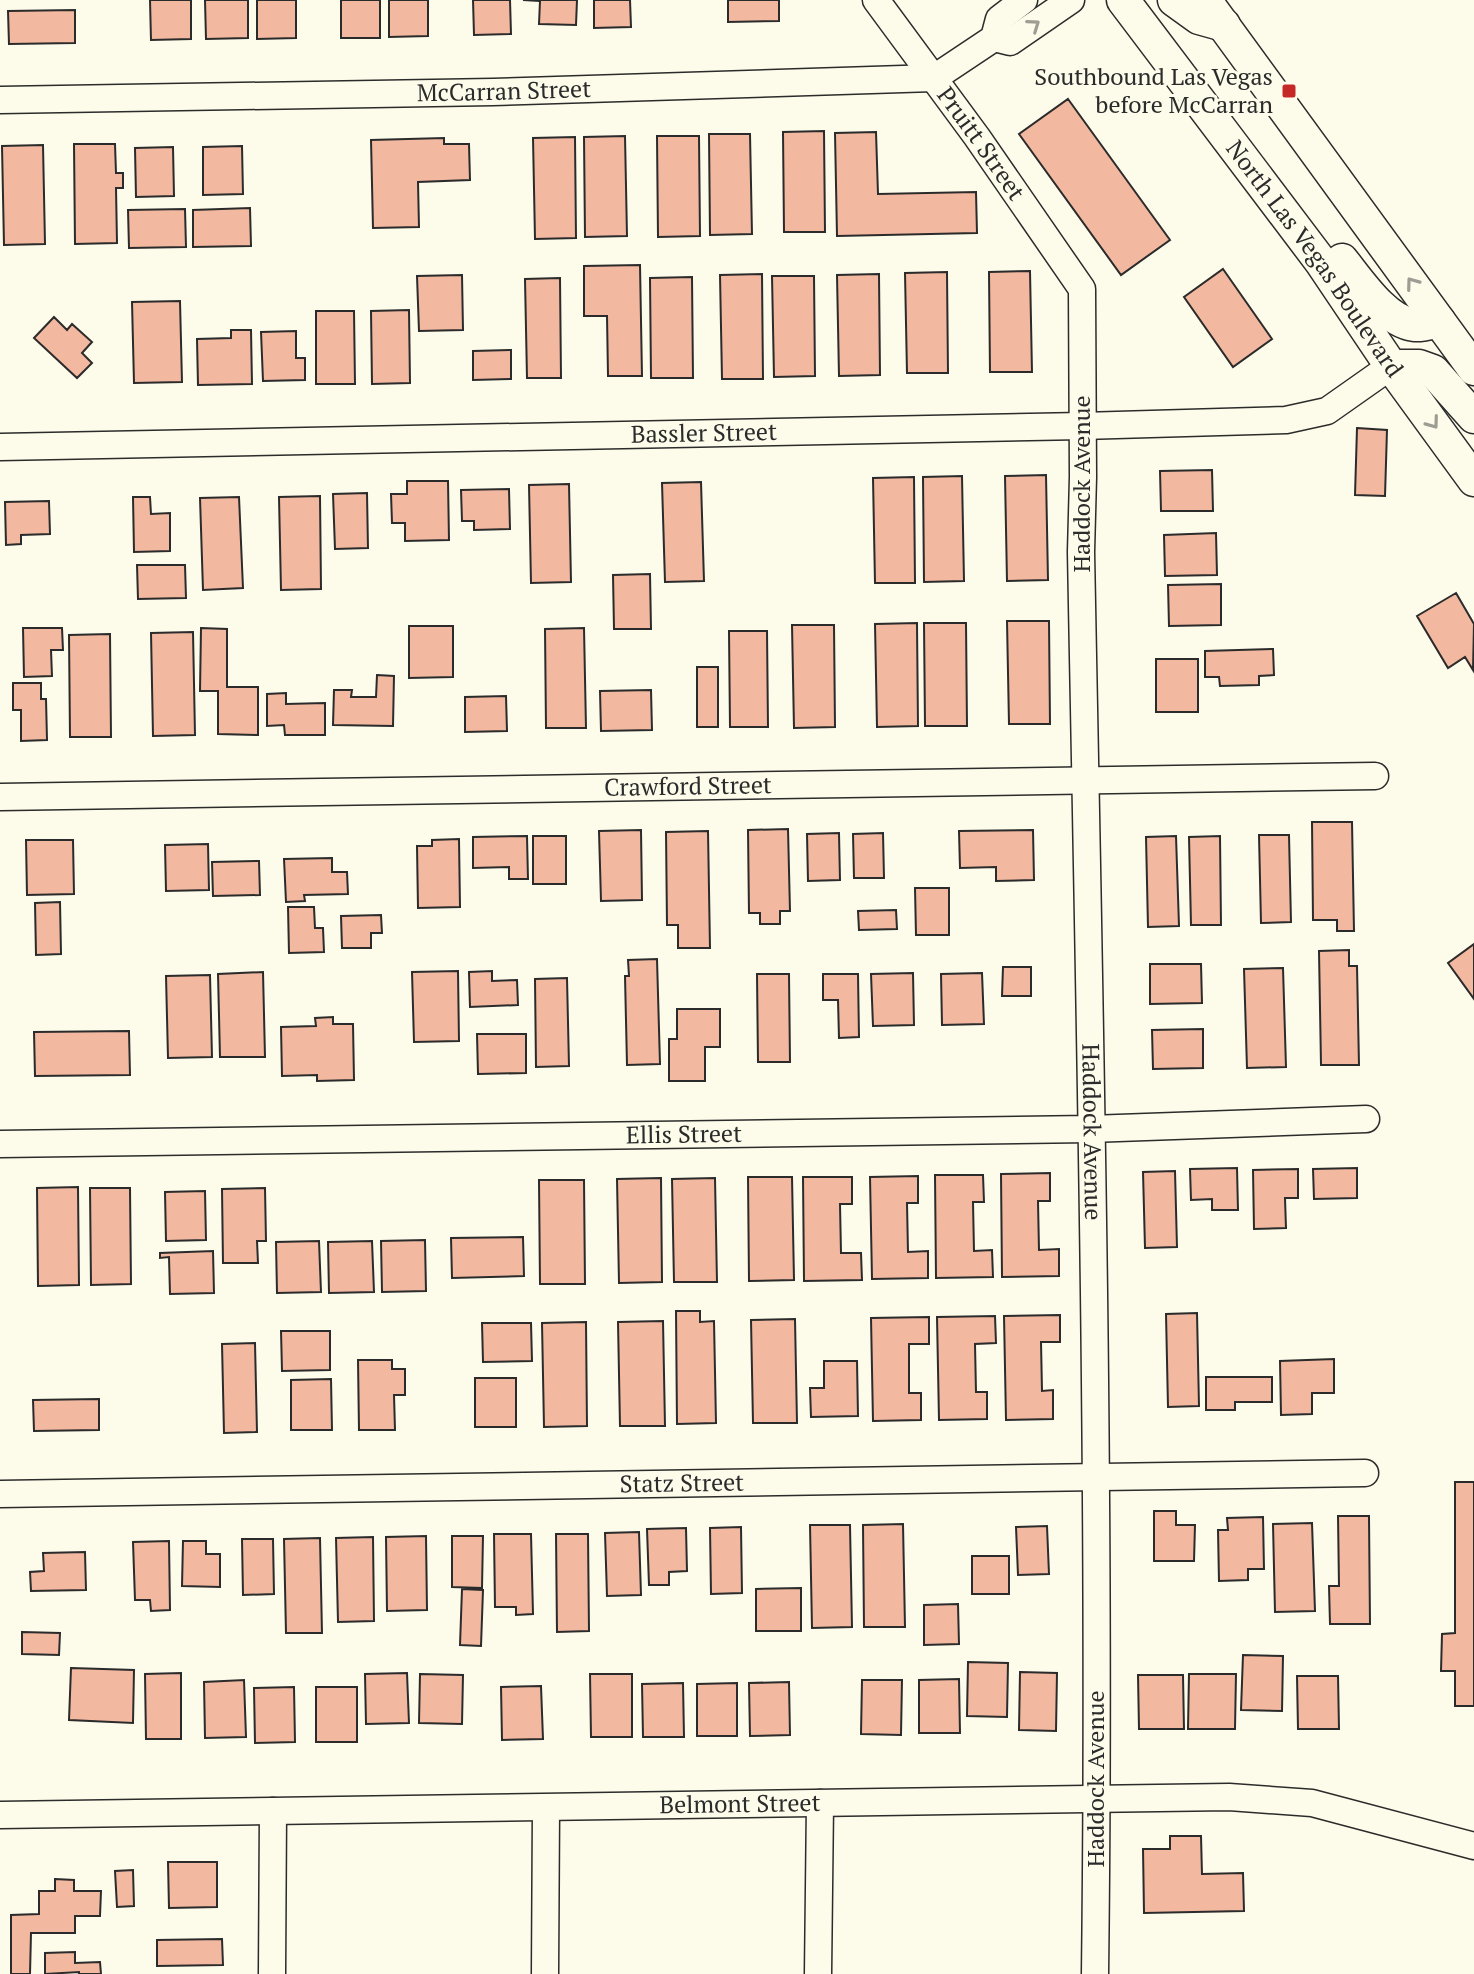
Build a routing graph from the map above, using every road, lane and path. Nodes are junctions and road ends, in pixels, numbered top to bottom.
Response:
1 (876, 0) edge
2 (1024, 0) edge
3 (1071, 0) edge
4 (1123, 0) edge
5 (1174, 0) edge
6 (1214, 12) edge
7 (994, 38) junction
8 (934, 78) junction
9 (0, 100) edge
10 (1307, 244) junction
11 (1082, 289) joint
12 (1439, 321) junction
13 (1391, 366) junction
14 (1474, 369) edge
15 (1474, 417) edge
16 (1082, 426) junction
17 (0, 447) edge
18 (1474, 480) edge
19 (1375, 776) dead end
20 (1085, 780) junction
21 (0, 797) edge
22 (1366, 1119) dead end
23 (1090, 1129) junction
24 (0, 1144) edge
25 (1365, 1473) dead end
26 (1095, 1477) junction
27 (0, 1494) edge
28 (1097, 1799) junction
29 (820, 1803) junction
30 (546, 1808) junction
31 (273, 1811) junction
32 (0, 1815) edge
33 (1474, 1846) edge
34 (272, 1974) edge
35 (545, 1974) edge
36 (818, 1974) edge
37 (1095, 1974) edge

1 - 8 street, Pruitt Street
2 - 7 street
7 -> 3 street
4 - 10 main road, North Las Vegas Boulevard
5 - 6 main road
12 -> 6 main road
7 - 8 street
8 - 9 street, McCarran Street
8 - 11 street, Pruitt Street
10 - 12 main road
10 - 13 main road, North Las Vegas Boulevard
11 - 16 street, Haddock Avenue
12 - 14 main road
13 - 15 main road
13 - 16 street, Bassler Street
13 -> 18 main road, North Las Vegas Boulevard
16 - 17 street, Bassler Street
16 - 20 street, Haddock Avenue
19 - 20 street, Crawford Street
20 - 21 street, Crawford Street
20 - 23 street, Haddock Avenue
22 - 23 street, Ellis Street
23 - 24 street, Ellis Street
23 - 26 street, Haddock Avenue
25 - 26 street, Statz Street
26 - 27 street, Statz Street
26 - 28 street, Haddock Avenue
28 - 29 street, Belmont Street
28 - 33 street, Belmont Street
28 - 37 street, Haddock Avenue
29 - 30 street, Belmont Street
29 - 36 street
30 - 31 street, Belmont Street
30 - 35 street
31 - 32 street, Belmont Street
31 - 34 street

